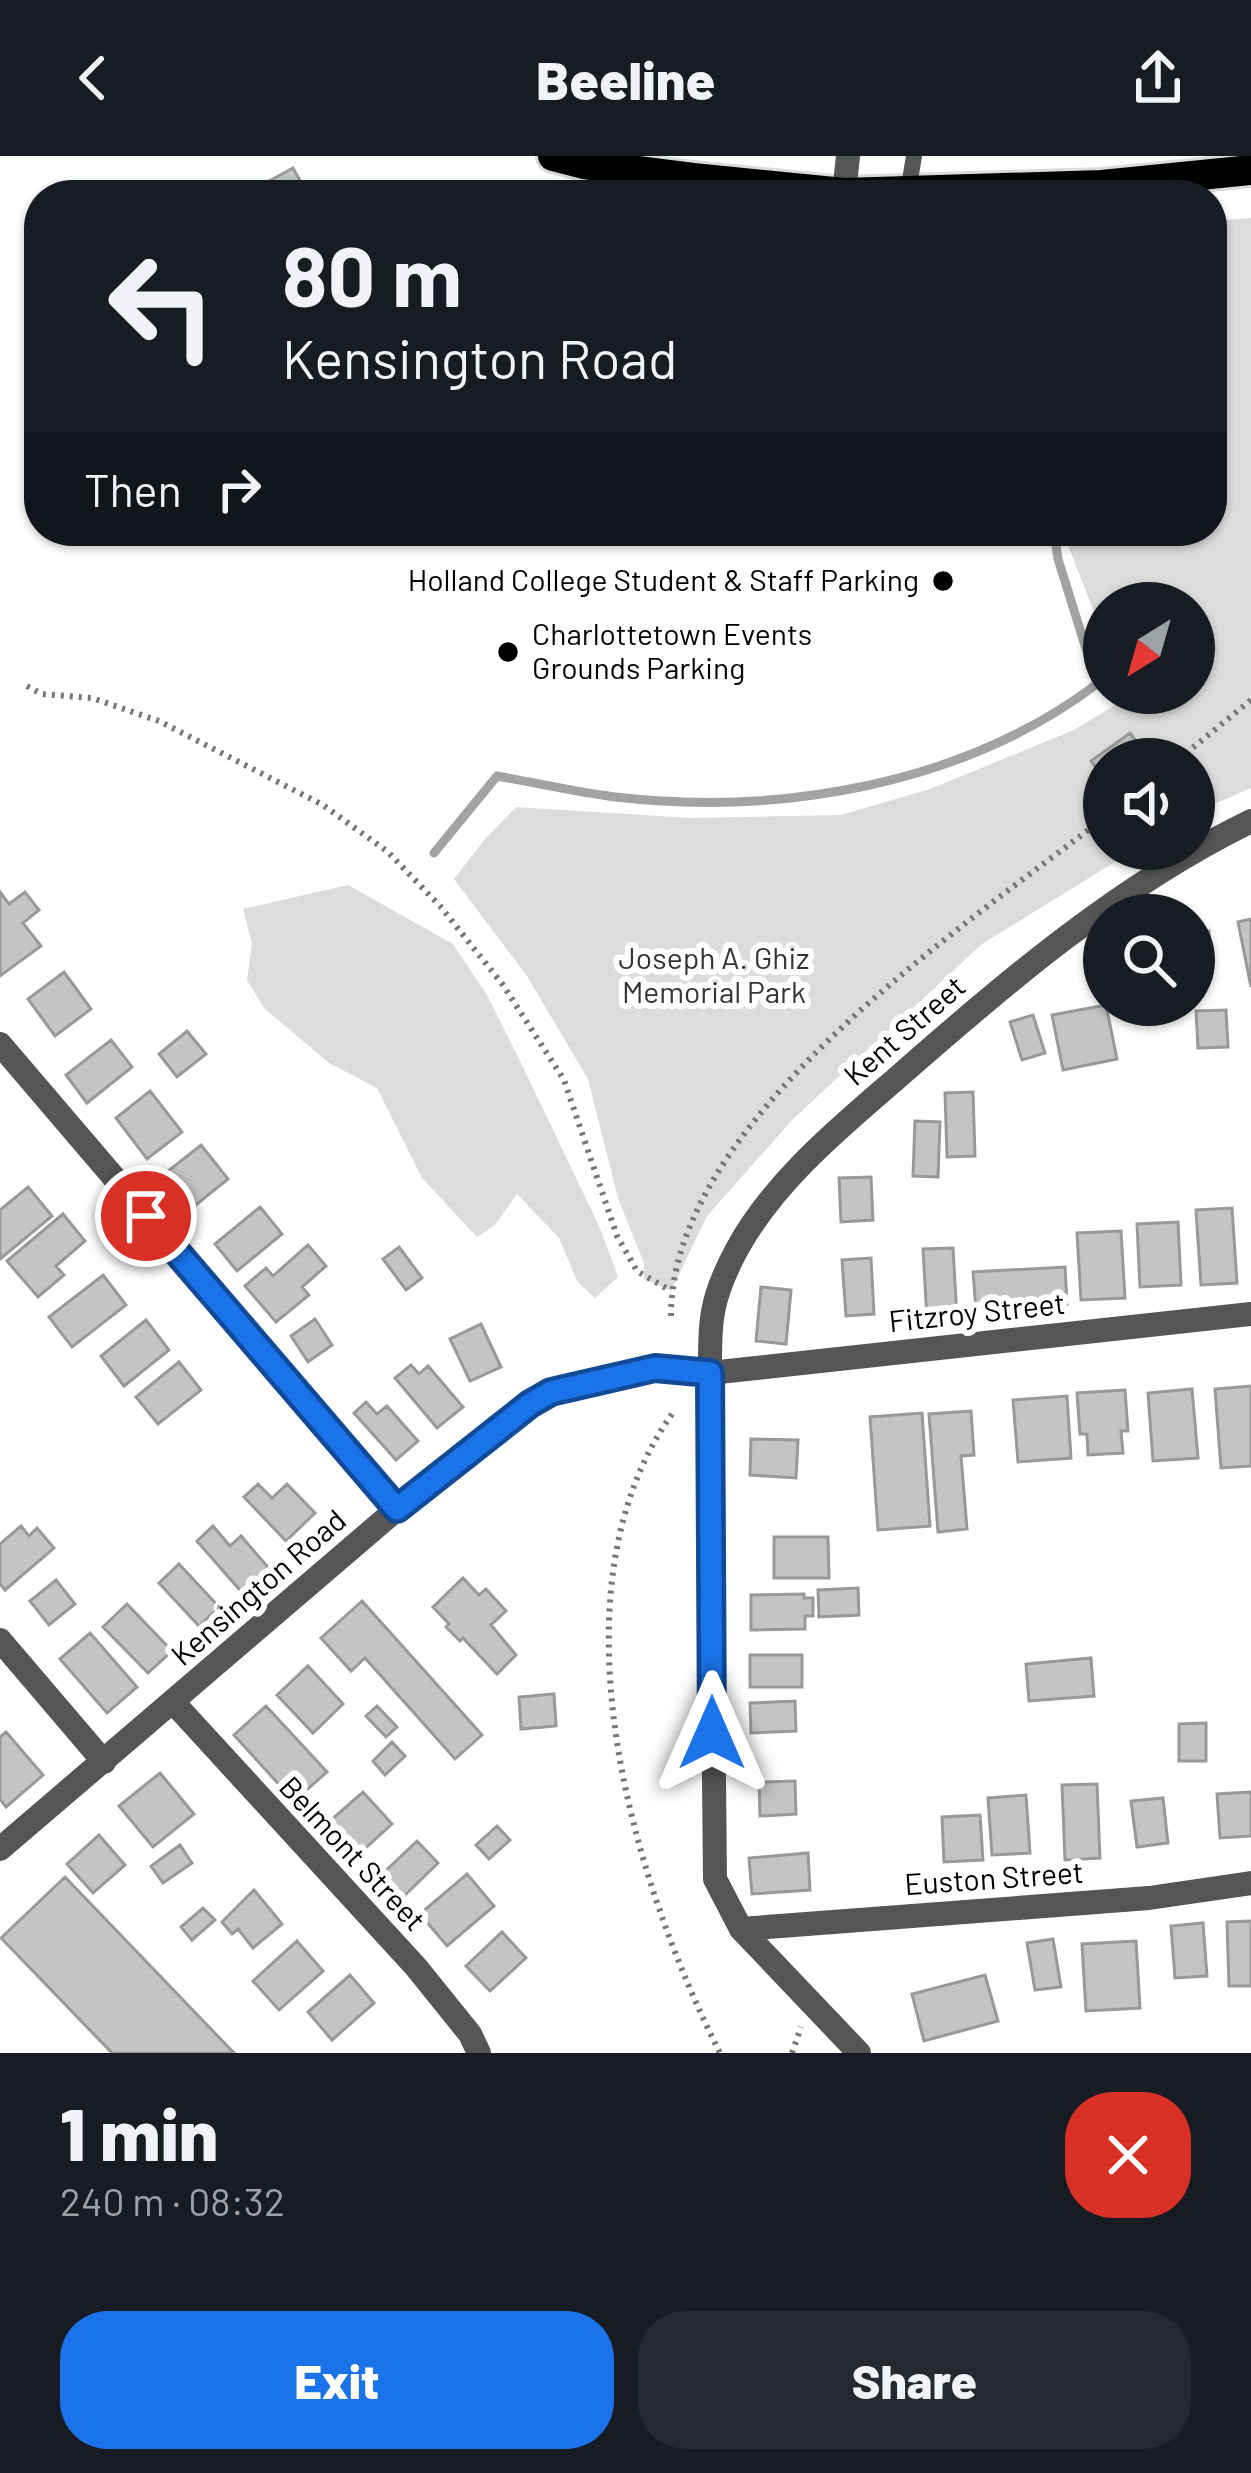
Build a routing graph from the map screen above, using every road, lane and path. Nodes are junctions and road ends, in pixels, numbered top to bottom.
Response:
1 (554, 156) edge
2 (738, 156) edge
3 (1251, 170) edge
4 (665, 180) edge
5 (709, 180) edge
6 (1145, 180) edge
7 (28, 686) dead end
8 (1251, 700) edge
9 (1205, 738) edge
10 (1251, 821) edge
11 (1083, 834) edge
12 (0, 1045) edge
13 (671, 1291) junction
14 (1251, 1314) edge
15 (670, 1316) dead end
16 (710, 1373) junction
17 (672, 1414) dead end
18 (397, 1509) junction
19 (0, 1640) edge
20 (172, 1702) junction
21 (104, 1762) junction
22 (0, 1850) edge
23 (1251, 1883) edge
24 (741, 1929) junction
25 (479, 2053) edge
26 (720, 2053) edge
27 (860, 2053) edge

1 - 4 main road
2 - 5 main road
3 - 6 main road
7 - 13 path
8 - 9 path
10 - 16 street, Kent Street
11 - 13 path
12 - 18 street
13 - 15 path
14 - 16 street, Fitzroy Street
16 - 18 street, Kensington Road
16 - 24 street, Kent Street
17 - 26 path
18 - 20 street, Kensington Road
19 - 21 street
20 - 21 street, Kensington Road
20 - 25 street, Belmont Street
21 - 22 street, Kensington Road
23 - 24 street, Euston Street
24 - 27 street, Kent Street

